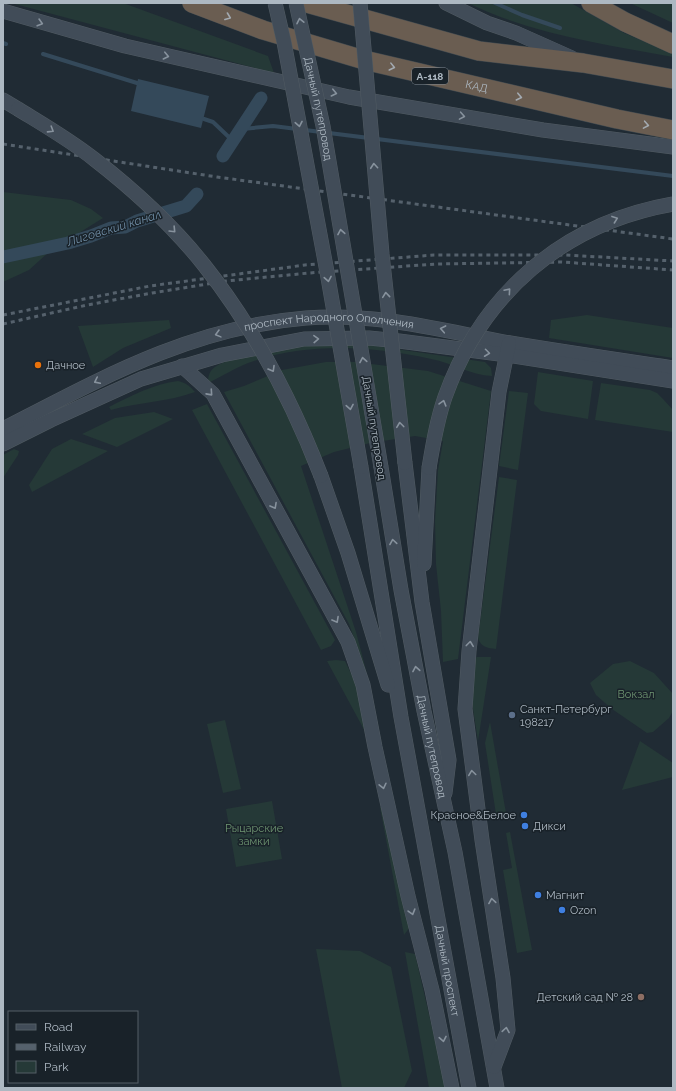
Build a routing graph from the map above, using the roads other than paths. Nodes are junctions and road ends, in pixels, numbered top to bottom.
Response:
1 (192, 3) edge
2 (275, 3) edge
3 (296, 3) edge
4 (307, 3) edge
5 (360, 3) edge
6 (446, 3) edge
7 (591, 3) edge
8 (3, 11) edge
9 (673, 44) edge
10 (583, 63) junction
11 (673, 79) edge
12 (3, 101) edge
13 (673, 130) edge
14 (673, 147) edge
15 (673, 204) edge
16 (508, 349) junction
17 (182, 366) junction
18 (673, 368) edge
19 (673, 381) edge
20 (3, 429) edge
21 (3, 444) edge
22 (422, 602) junction
23 (401, 717) junction
24 (444, 804) junction
25 (426, 852) joint
26 (494, 1067) junction
27 (452, 1088) edge
28 (469, 1088) edge
29 (497, 1088) edge

1 -> 13 highway, КАД / А-118
2 -> 23 main road, Дачный путепровод, bridge
24 -> 3 main road, Дачный путепровод, bridge
4 - 10 highway
22 -> 5 main road, bridge
6 - 10 main road
7 - 9 highway
8 -> 14 main road
10 - 11 highway
12 -> 23 main road, bridge
22 -> 15 main road, bridge
17 -> 16 main road, проспект Народного Ополчения
16 - 18 main road, проспект Народного Ополчения
16 - 19 main road, проспект Народного Ополчения
16 -> 20 main road, проспект Народного Ополчения
26 -> 16 main road
17 - 21 main road, проспект Народного Ополчения
17 -> 27 main road
22 - 24 main road
23 - 25 main road, Дачный путепровод
24 - 26 main road, Дачный путепровод
25 - 28 main road, Дачный проспект
26 - 29 main road

